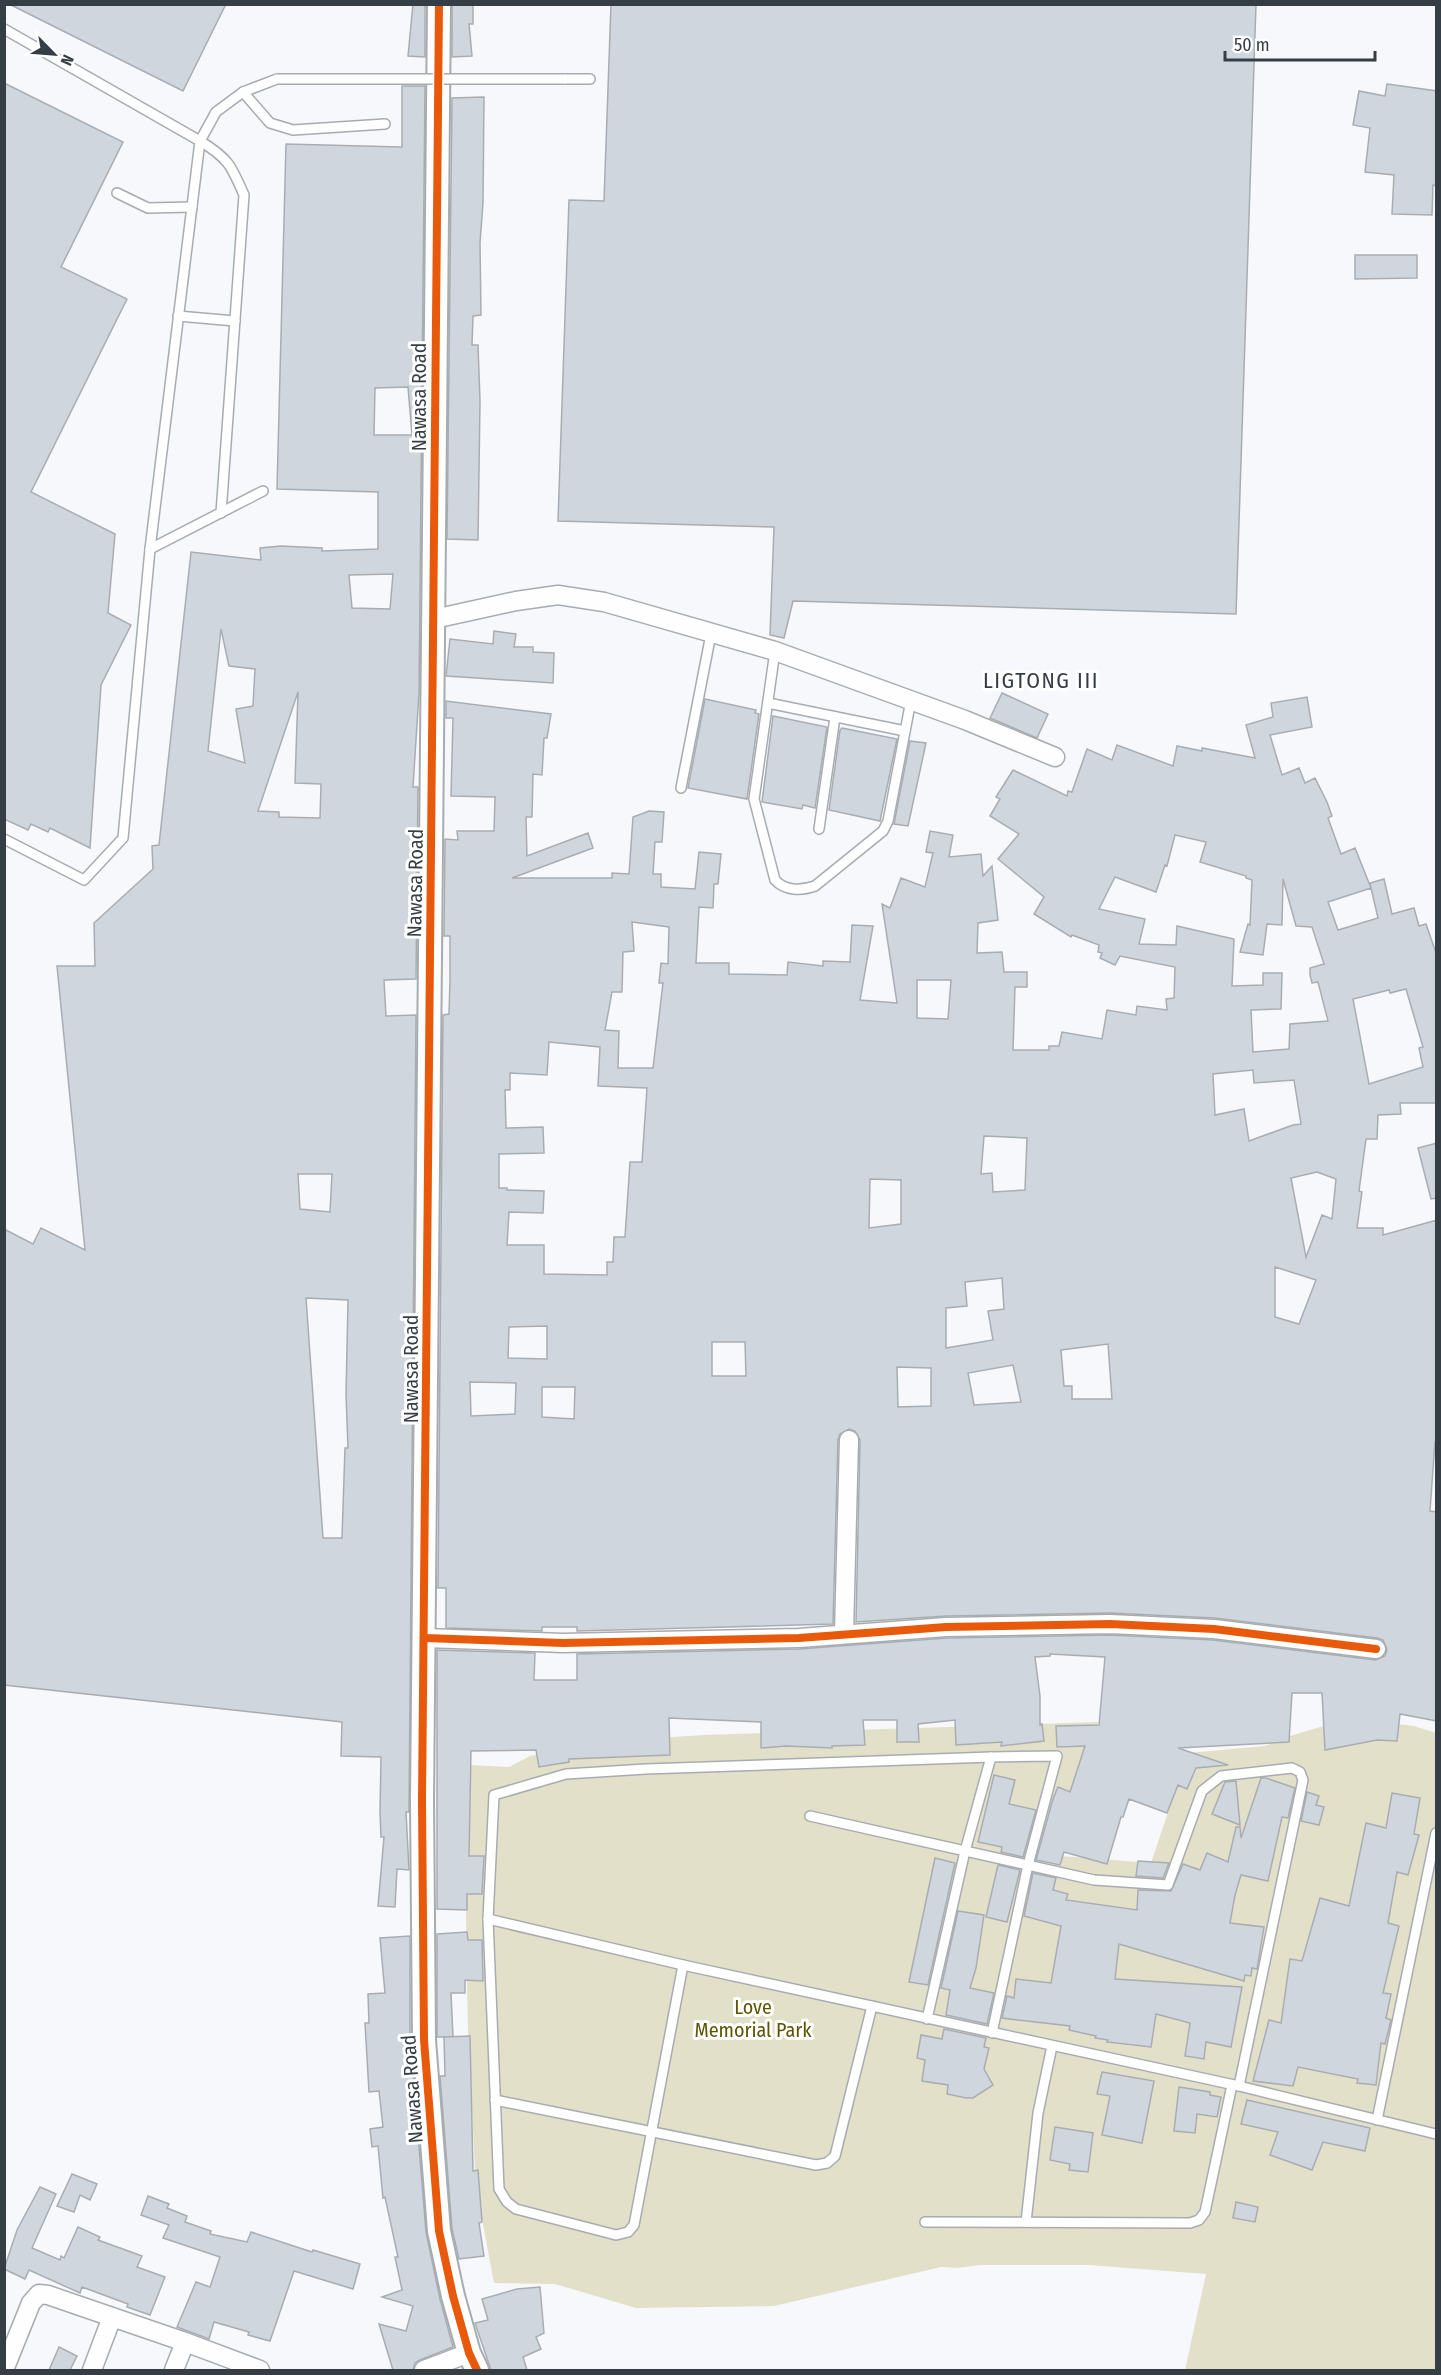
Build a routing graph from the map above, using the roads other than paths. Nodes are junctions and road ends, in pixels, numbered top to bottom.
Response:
1 (439, 4) edge
2 (4, 29) edge
3 (590, 79) dead end
4 (243, 92) junction
5 (385, 124) dead end
6 (200, 141) junction
7 (117, 193) dead end
8 (192, 207) junction
9 (178, 316) junction
10 (235, 321) junction
11 (262, 491) dead end
12 (221, 513) junction
13 (150, 549) junction
14 (434, 619) junction
15 (711, 634) junction
16 (775, 651) junction
17 (911, 700) junction
18 (768, 703) junction
19 (836, 717) junction
20 (905, 731) junction
21 (1055, 757) dead end
22 (681, 788) dead end
23 (819, 829) dead end
24 (4, 839) edge
25 (849, 1440) dead end
26 (844, 1634) junction
27 (425, 1638) junction
28 (1376, 1649) dead end
29 (991, 1756) junction
30 (810, 1816) dead end
31 (1437, 1833) edge
32 (965, 1851) junction
33 (1028, 1865) junction
34 (488, 1919) junction
35 (683, 1965) junction
36 (872, 2006) junction
37 (927, 2019) junction
38 (992, 2033) junction
39 (1052, 2046) junction
40 (1235, 2086) junction
41 (495, 2100) junction
42 (1377, 2120) junction
43 (652, 2132) junction
44 (1437, 2134) edge
45 (925, 2222) dead end
46 (1026, 2222) junction
47 (112, 2317) junction
48 (185, 2342) junction
49 (473, 2362) edge
50 (4, 2370) edge
51 (92, 2370) edge
52 (174, 2370) edge
53 (260, 2370) edge
54 (424, 2370) edge

1 - 14 street, Nawasa Road
2 - 6 lane
3 - 4 lane, bridge
4 - 5 lane
4 - 6 lane
6 - 8 lane
6 - 10 lane
7 - 8 lane
8 - 9 lane
9 - 10 lane
9 - 13 lane
10 - 12 lane
11 - 12 lane
12 - 13 lane
13 - 24 lane
14 - 15 street
14 - 27 street, Nawasa Road
15 - 16 street
15 - 22 lane
16 - 17 street
16 - 18 lane
17 - 20 lane
17 - 21 street
18 - 19 lane
18 - 20 lane
19 - 20 lane
19 - 23 lane
25 - 26 street
26 - 27 street
26 - 28 street
27 - 49 street, Nawasa Road
29 - 32 lane
29 - 33 lane
29 - 34 lane
30 - 32 lane
31 - 42 lane
32 - 33 lane
32 - 37 lane
33 - 38 lane
33 - 40 lane
34 - 35 lane
34 - 41 lane
35 - 36 lane
35 - 43 lane
36 - 37 lane
36 - 43 lane
37 - 38 lane
38 - 39 lane
39 - 40 lane
39 - 46 lane
40 - 42 lane
40 - 46 lane
41 - 43 lane
41 - 43 lane
42 - 44 lane
45 - 46 lane
47 - 48 street
47 - 50 street
47 - 51 street
48 - 52 street
48 - 53 street
49 - 54 street

